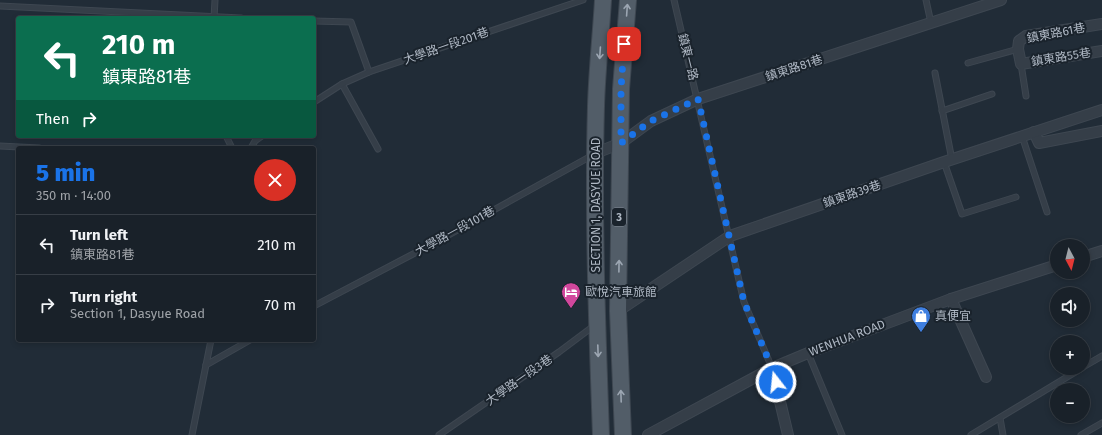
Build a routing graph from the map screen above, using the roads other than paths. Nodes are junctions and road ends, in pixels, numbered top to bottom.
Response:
1 (215, 0) edge
2 (583, 0) edge
3 (603, 0) edge
4 (628, 0) edge
5 (674, 0) edge
6 (926, 0) edge
7 (1001, 0) edge
8 (0, 6) edge
9 (178, 16) edge
10 (214, 16) edge
11 (316, 21) edge
12 (931, 23) junction
13 (1102, 24) edge
14 (1018, 49) junction
15 (1102, 50) edge
16 (968, 63) dead end
17 (1021, 64) junction
18 (369, 72) junction
19 (936, 73) dead end
20 (342, 84) junction
21 (992, 94) dead end
22 (1026, 96) dead end
23 (698, 99) junction
24 (316, 101) edge
25 (1102, 110) edge
26 (942, 111) junction
27 (1102, 131) edge
28 (1034, 132) junction
29 (1022, 136) junction
30 (259, 138) edge
31 (621, 143) junction
32 (0, 146) edge
33 (252, 146) edge
34 (16, 147) edge
35 (378, 149) dead end
36 (596, 153) junction
37 (948, 161) junction
38 (1016, 197) dead end
39 (1047, 212) dead end
40 (730, 236) junction
41 (1102, 251) edge
42 (1090, 255) edge
43 (1050, 267) edge
44 (951, 299) junction
45 (316, 305) edge
46 (618, 311) junction
47 (597, 323) junction
48 (211, 342) edge
49 (246, 342) edge
50 (808, 353) junction
51 (1102, 356) edge
52 (1090, 363) edge
53 (206, 365) junction
54 (772, 368) junction
55 (1071, 375) edge
56 (986, 377) dead end
57 (1000, 418) junction
58 (1102, 423) edge
59 (192, 435) edge
60 (439, 435) edge
61 (601, 435) edge
62 (622, 435) edge
63 (648, 435) edge
64 (788, 435) edge
65 (842, 435) edge
66 (972, 435) edge
67 (1003, 435) edge
68 (1081, 435) edge

1 - 10 lane
2 - 18 lane, 大學路一段201巷
3 -> 36 main road, SECTION 1, DASYUE ROAD / 3
31 -> 4 main road, SECTION 1, DASYUE ROAD / 3
5 - 23 lane, 鎮東一路
6 - 12 lane
7 - 12 street, 鎮東路81巷
8 - 9 lane
11 - 18 lane
12 - 23 street, 鎮東路81巷
13 - 14 street, 鎮東路61巷
14 - 16 lane
14 - 17 street, 鎮東路55巷
15 - 17 street, 鎮東路55巷
17 - 22 lane, 鎮東路55巷
18 - 20 lane, 大學路一段201巷
19 - 26 lane
20 - 24 lane, 大學路一段201巷
20 - 35 lane
21 - 26 lane
23 - 31 street, 鎮東路81巷
23 - 40 lane, 鎮東一路
25 - 28 street, 鎮東路39巷
26 - 37 lane
27 - 28 street
28 - 29 street, 鎮東路39巷
29 - 37 street, 鎮東路39巷
29 - 39 lane
30 - 33 lane
31 - 36 street, 鎮東路81巷
46 -> 31 main road, SECTION 1, DASYUE ROAD / 3
32 - 34 lane
36 - 45 lane, 大學路一段101巷
36 - 47 main road, SECTION 1, DASYUE ROAD / 3
37 - 38 lane
37 - 40 street, 鎮東路39巷
40 - 46 street, 鎮東路39巷
40 - 54 lane, 鎮東一路
41 - 42 street
43 - 44 street, WENHUA ROAD
44 - 50 street, WENHUA ROAD
44 - 56 street
62 -> 46 main road, SECTION 1, DASYUE ROAD / 3
47 - 60 lane, 大學路一段3巷
47 -> 61 main road, SECTION 1, DASYUE ROAD / 3
48 - 53 lane
49 - 53 lane
50 - 54 street, WENHUA ROAD
50 - 65 lane
51 - 52 lane
53 - 59 lane
54 - 63 street, WENHUA ROAD
54 - 64 street
55 - 57 lane
57 - 66 lane
57 - 67 lane
58 - 68 lane

